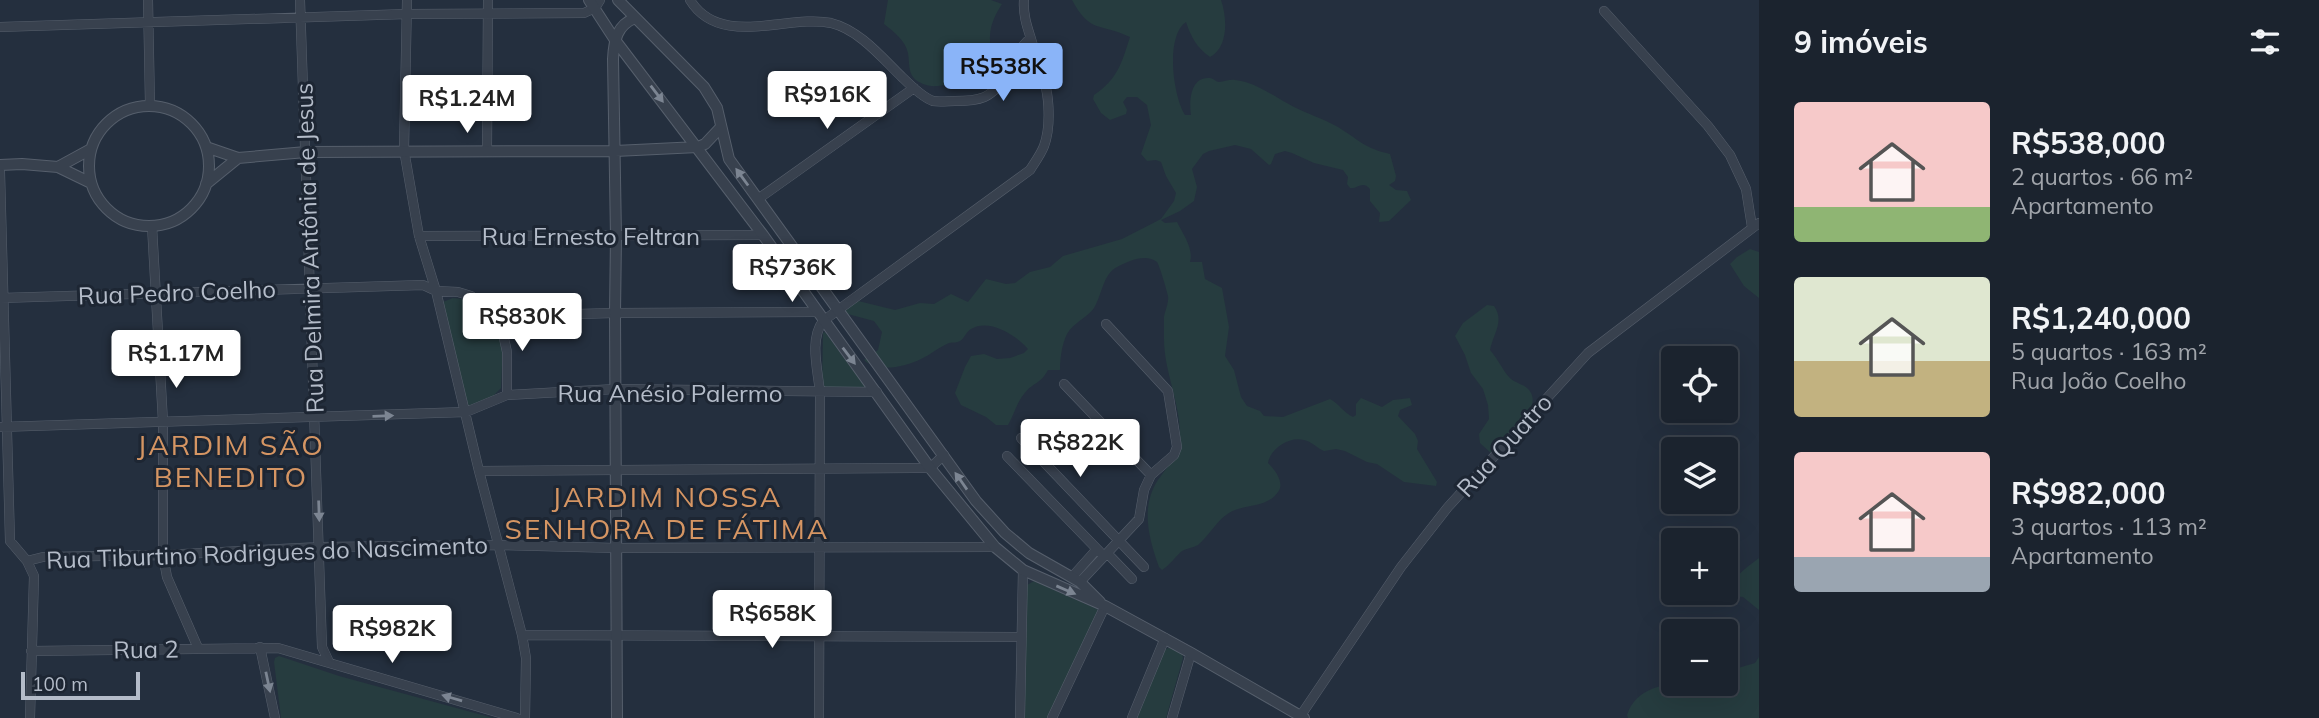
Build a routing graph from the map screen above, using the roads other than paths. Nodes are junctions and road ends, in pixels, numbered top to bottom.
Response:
1 (148, 0) edge
2 (300, 0) edge
3 (407, 0) edge
4 (488, 0) edge
5 (690, 0) edge
6 (1024, 0) edge
7 (621, 2) edge
8 (595, 3) edge
9 (1604, 11) dead end
10 (407, 13) junction
11 (488, 14) junction
12 (300, 17) junction
13 (635, 18) junction
14 (150, 22) junction
15 (0, 27) edge
16 (1030, 38) junction
17 (615, 40) junction
18 (632, 61) junction
19 (1037, 69) junction
20 (614, 72) junction
21 (1013, 73) junction
22 (914, 88) junction
23 (150, 105) junction
24 (721, 127) junction
25 (206, 147) junction
26 (698, 147) junction
27 (90, 149) junction
28 (404, 150) junction
29 (487, 151) junction
30 (615, 151) junction
31 (306, 152) junction
32 (238, 158) junction
33 (0, 165) edge
34 (58, 167) junction
35 (0, 172) edge
36 (90, 183) junction
37 (206, 184) junction
38 (758, 199) junction
39 (1756, 225) edge
40 (152, 226) junction
41 (762, 235) junction
42 (419, 236) junction
43 (616, 237) junction
44 (309, 288) junction
45 (436, 291) junction
46 (157, 293) junction
47 (2, 298) edge
48 (840, 312) junction
49 (615, 313) junction
50 (499, 316) junction
51 (822, 320) junction
52 (1106, 324) dead end
53 (1064, 384) dead end
54 (615, 389) junction
55 (877, 392) junction
56 (820, 393) junction
57 (507, 395) junction
58 (466, 412) junction
59 (315, 419) junction
60 (163, 422) junction
61 (4, 427) edge
62 (1021, 438) dead end
63 (944, 455) junction
64 (1007, 456) dead end
65 (930, 467) junction
66 (615, 470) junction
67 (820, 470) junction
68 (479, 471) junction
69 (1151, 475) junction
70 (1118, 540) junction
71 (498, 545) junction
72 (320, 547) junction
73 (995, 547) junction
74 (616, 548) junction
75 (820, 548) junction
76 (1102, 552) junction
77 (163, 555) junction
78 (27, 561) junction
79 (1144, 567) dead end
80 (1023, 570) junction
81 (1132, 579) dead end
82 (1076, 580) junction
83 (1101, 605) junction
84 (522, 635) junction
85 (616, 635) junction
86 (819, 636) junction
87 (1021, 637) junction
88 (1165, 638) junction
89 (260, 647) junction
90 (198, 648) junction
91 (31, 651) junction
92 (1191, 653) junction
93 (329, 662) junction
94 (1301, 717) edge
95 (30, 718) edge
96 (275, 718) edge
97 (517, 718) edge
98 (525, 718) edge
99 (617, 718) edge
100 (819, 718) edge
101 (1020, 718) edge
102 (1052, 718) edge
103 (1132, 718) edge
104 (1172, 718) edge

1 - 14 street
2 - 12 street, Rua Delmira Antônia de Jesus
3 - 10 street
4 - 11 street
5 - 22 street
6 - 16 street
7 - 13 street
8 - 11 street
8 - 17 street
9 - 39 street
10 - 11 street
10 - 12 street
10 - 28 street
11 - 29 street
12 - 14 street
12 - 31 street, Rua Delmira Antônia de Jesus
13 - 17 street
13 - 24 street
14 - 15 street
14 - 23 street
16 - 19 street
16 - 21 street
17 - 18 street
17 - 20 street
18 - 20 street
18 -> 26 street
19 - 21 street
19 - 48 street
20 - 30 street
21 - 22 street
22 - 38 street
23 - 25 street
23 - 27 street
24 - 26 street
38 -> 24 street
25 - 32 street
25 - 37 street
26 - 30 street
26 - 41 street
27 - 34 street
27 - 36 street
28 - 29 street
28 - 31 street
28 - 42 street
29 - 30 street
30 - 43 street
31 - 32 street
31 - 44 street, Rua Delmira Antônia de Jesus
32 - 37 street
33 - 34 street
34 - 36 street
35 - 47 street
36 - 40 street
37 - 40 street
38 - 48 street
39 - 94 street, Rua Quatro
40 - 46 street
41 - 43 street, Rua Ernesto Feltran
41 - 51 street
42 - 43 street, Rua Ernesto Feltran
42 - 45 street
43 - 49 street
44 - 45 street, Rua Pedro Coelho
44 - 46 street, Rua Pedro Coelho
44 - 59 street, Rua Delmira Antônia de Jesus
45 - 50 street, Rua Pedro Coelho
45 - 58 street
46 - 47 street, Rua Pedro Coelho
46 - 60 street
47 - 61 street
48 - 51 street
48 - 63 street
49 - 50 street
49 - 51 street
49 - 54 street
50 - 57 street
51 -> 55 street
51 - 56 street
52 - 69 street
53 - 69 street
54 - 56 street, Rua Anésio Palermo
54 - 57 street, Rua Anésio Palermo
54 - 66 street
55 - 56 street, Rua Anésio Palermo
55 - 65 street
56 - 67 street
57 - 58 street, Rua Anésio Palermo
59 -> 58 street, Rua Anésio Palermo
58 - 68 street
59 - 60 street, Rua Anésio Palermo
59 -> 72 street, Rua Delmira Antônia de Jesus
60 - 61 street, Rua Anésio Palermo
60 - 77 street
61 - 78 street, Rua Tiburtino Rodrigues do Nascimento
62 - 70 street
63 - 65 street
82 -> 63 street
64 - 76 street
65 - 67 street
65 - 73 street
66 - 67 street
66 - 68 street
66 - 74 street
67 - 75 street
68 - 71 street
69 - 70 street
70 - 76 street
70 - 79 street
71 - 72 street, Rua Tiburtino Rodrigues do Nascimento
71 - 74 street, Rua Tiburtino Rodrigues do Nascimento
71 - 84 street
72 - 77 street, Rua Tiburtino Rodrigues do Nascimento
72 - 93 street, Rua Delmira Antônia de Jesus
73 - 75 street, Rua Tiburtino Rodrigues do Nascimento
73 - 80 street
74 - 75 street, Rua Tiburtino Rodrigues do Nascimento
74 - 85 street
75 - 86 street
76 - 81 street
76 - 82 street
77 - 78 street, Rua Tiburtino Rodrigues do Nascimento
77 - 90 street
78 - 91 street
80 -> 83 street
80 - 87 street
82 - 83 street
83 - 88 street
83 - 102 street
84 - 85 street
84 - 98 street
85 - 86 street
85 - 99 street
86 - 87 street
86 - 100 street
87 - 101 street
88 - 92 street
88 - 103 street
89 - 90 street, Rua 2
89 - 93 street, Rua 2
89 -> 96 street
90 - 91 street, Rua 2
91 - 95 street
92 - 94 street
92 - 104 street
97 -> 93 street, Rua 2

